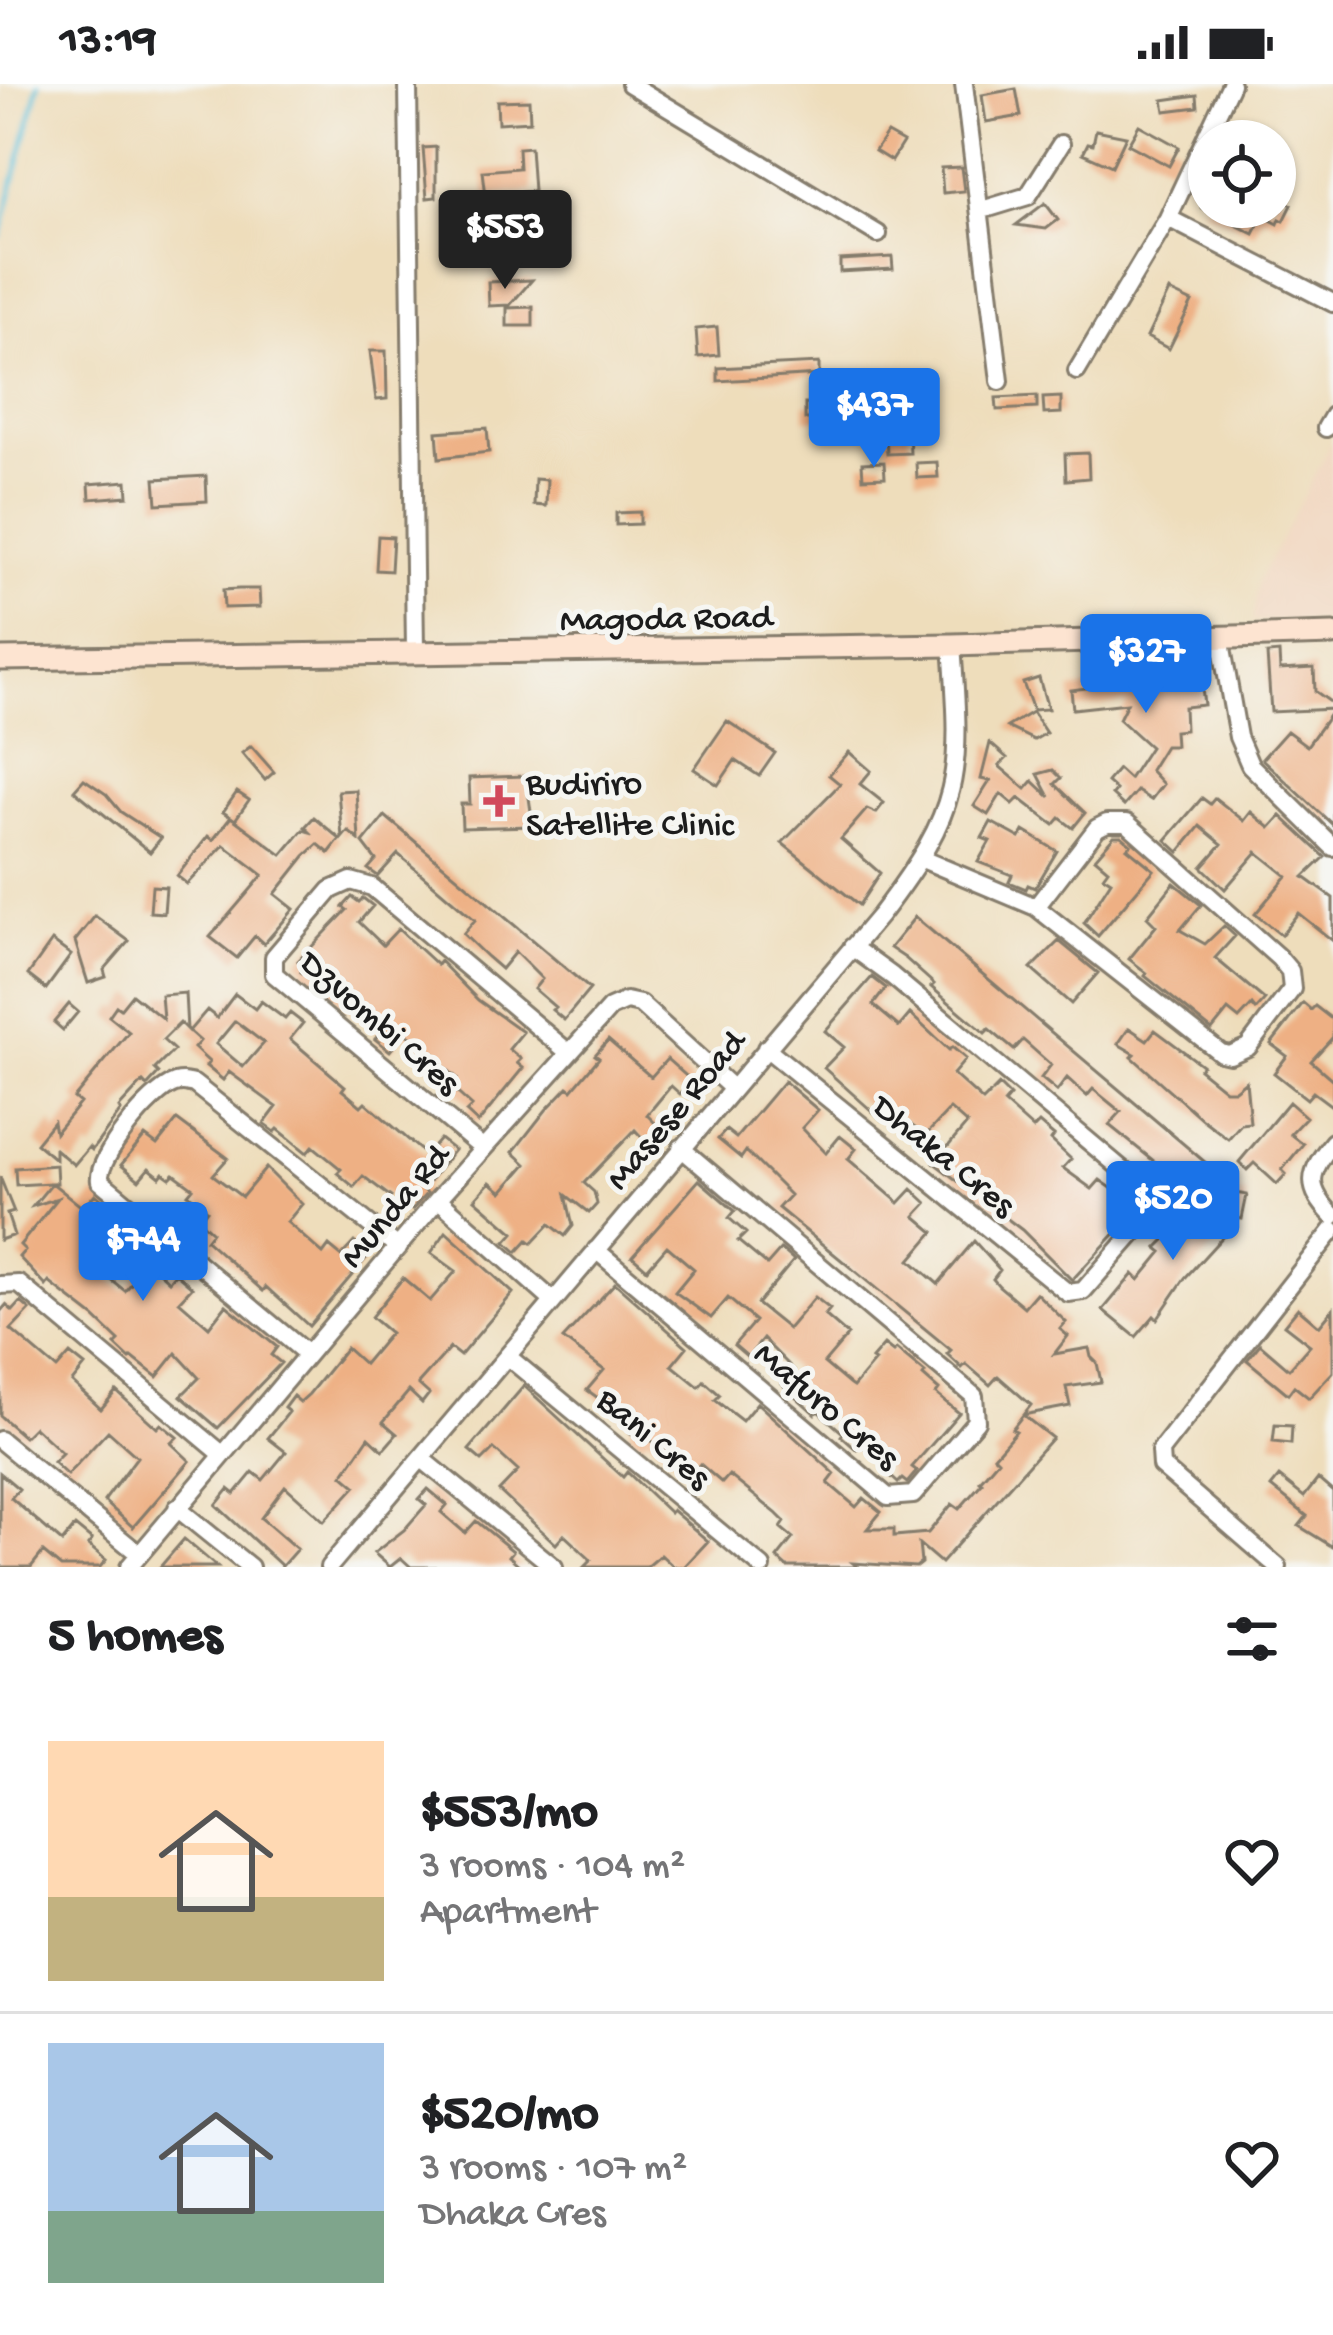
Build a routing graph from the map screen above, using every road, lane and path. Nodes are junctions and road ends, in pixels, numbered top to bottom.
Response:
1 (408, 84) edge
2 (630, 84) edge
3 (964, 84) edge
4 (1232, 84) edge
5 (1060, 144) dead end
6 (982, 210) junction
7 (1168, 218) junction
8 (878, 234) dead end
9 (1333, 303) edge
10 (1077, 371) dead end
11 (1000, 381) dead end
12 (1333, 634) edge
13 (1220, 638) junction
14 (952, 645) junction
15 (415, 651) junction
16 (0, 658) edge
17 (1333, 847) edge
18 (922, 859) junction
19 (1036, 907) junction
20 (852, 947) junction
21 (766, 1048) junction
22 (569, 1053) junction
23 (732, 1088) junction
24 (1333, 1142) edge
25 (482, 1148) junction
26 (681, 1148) junction
27 (438, 1198) junction
28 (1333, 1216) edge
29 (1333, 1230) edge
30 (398, 1246) junction
31 (596, 1250) junction
32 (0, 1285) edge
33 (553, 1301) junction
34 (307, 1354) junction
35 (507, 1356) junction
36 (0, 1441) edge
37 (222, 1454) junction
38 (421, 1458) junction
39 (177, 1508) junction
40 (134, 1560) edge
41 (336, 1565) edge
42 (250, 1567) edge
43 (554, 1567) edge
44 (762, 1567) edge
45 (1278, 1567) edge

1 - 15 street
2 - 8 street
3 - 6 street
4 - 7 street
5 - 6 street
6 - 11 street
7 - 9 street
7 - 10 street
12 - 13 street, Magoda Road
13 - 14 street, Magoda Road
13 - 17 street
14 - 15 street, Magoda Road
14 - 18 street, Masese Road
15 - 16 street, Magoda Road
18 - 19 street
18 - 20 street, Masese Road
19 - 19 street
20 - 21 street, Masese Road
20 - 21 street, Dhaka Cres
21 - 23 street, Masese Road
22 - 23 street, Munda Rd
22 - 25 street, Munda Rd
22 - 25 street, Dzvombi Cres
23 - 26 street, Masese Road
24 - 28 street
25 - 27 street, Munda Rd
26 - 31 street, Masese Road
26 - 31 street, Mafuro Cres
27 - 30 street, Munda Rd
27 - 33 street
29 - 45 street
30 - 34 street, Munda Rd
30 - 34 street
31 - 33 street, Masese Road
32 - 37 street
33 - 35 street, Masese Road
34 - 37 street, Munda Rd
35 - 38 street, Masese Road
35 - 44 street, Bani Cres
36 - 40 street
37 - 39 street, Munda Rd
38 - 41 street, Masese Road
38 - 43 street
39 - 40 street, Munda Rd
39 - 42 street

